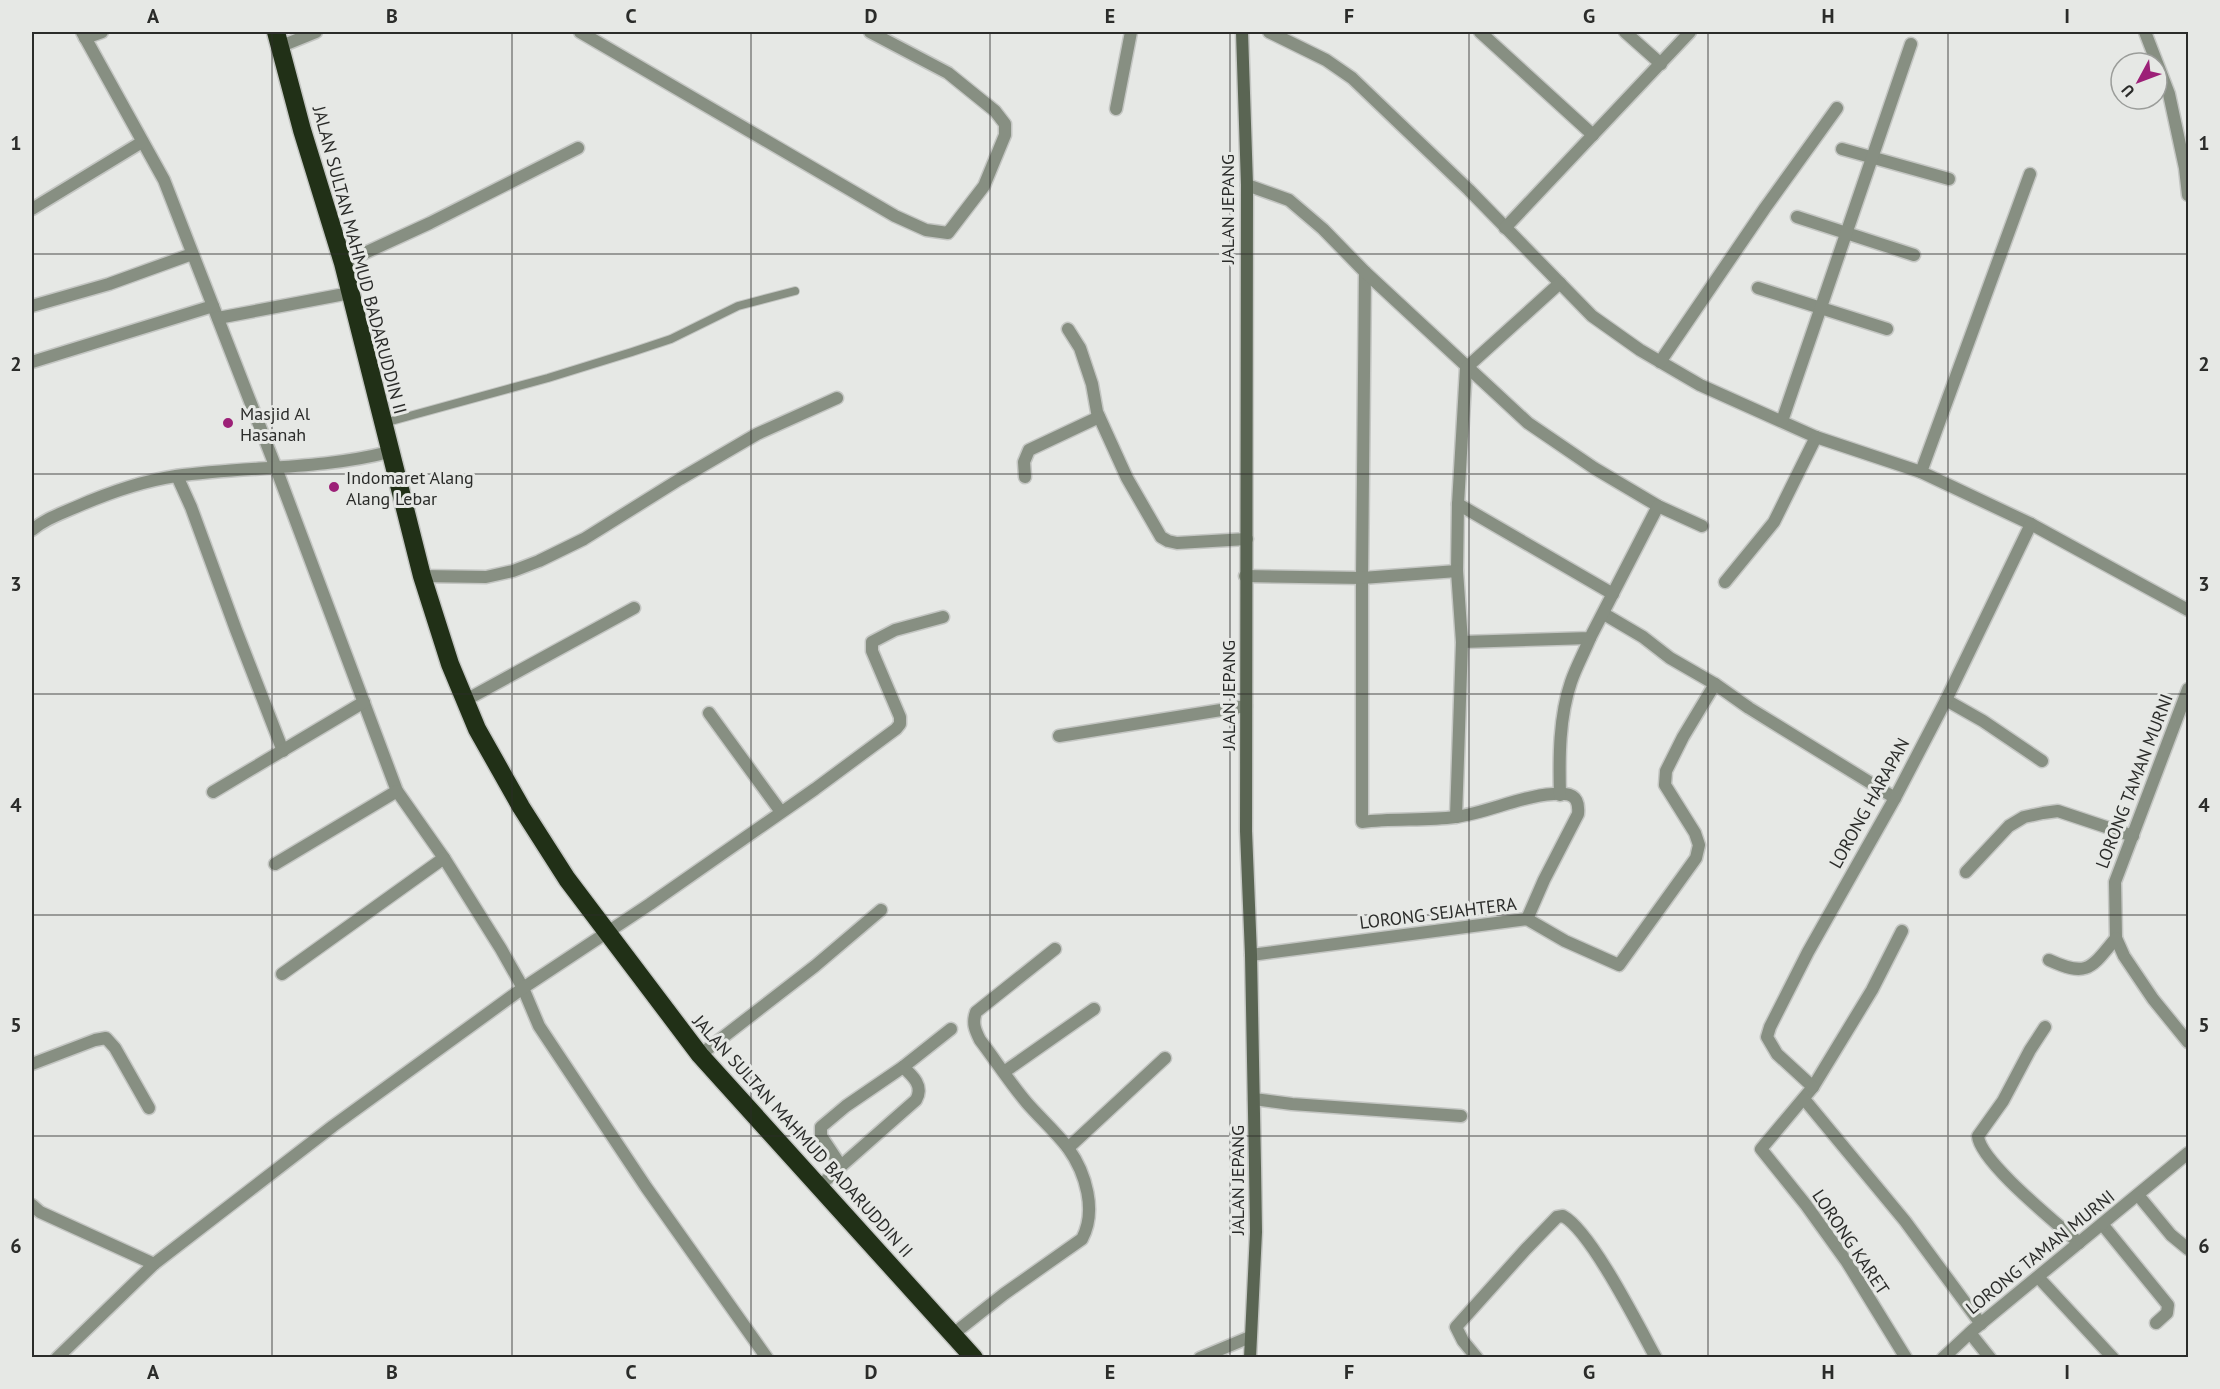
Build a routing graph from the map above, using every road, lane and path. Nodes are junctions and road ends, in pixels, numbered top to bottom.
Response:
1 (102, 32) edge
2 (316, 32) edge
3 (580, 32) edge
4 (870, 32) edge
5 (1131, 32) edge
6 (1242, 32) edge
7 (1269, 32) edge
8 (1480, 32) edge
9 (1625, 32) edge
10 (1690, 32) edge
11 (2145, 32) edge
12 (83, 35) edge
13 (278, 39) edge
14 (1911, 44) dead end
15 (1661, 64) junction
16 (1837, 108) dead end
17 (1116, 109) dead end
18 (1593, 135) junction
19 (142, 142) junction
20 (578, 148) dead end
21 (1842, 149) dead end
22 (1872, 157) junction
23 (2030, 174) dead end
24 (1949, 179) dead end
25 (1246, 185) junction
26 (2188, 195) edge
27 (32, 209) edge
28 (1797, 217) dead end
29 (1505, 228) junction
30 (1846, 234) junction
31 (192, 254) junction
32 (1914, 255) dead end
33 (343, 263) junction
34 (1365, 272) junction
35 (1560, 283) junction
36 (1758, 288) dead end
37 (795, 291) dead end
38 (350, 293) junction
39 (32, 306) edge
40 (213, 306) junction
41 (1821, 308) junction
42 (218, 318) junction
43 (1068, 329) dead end
44 (1887, 329) dead end
45 (32, 362) edge
46 (1660, 362) junction
47 (1466, 368) junction
48 (837, 398) dead end
49 (1099, 417) junction
50 (1782, 421) junction
51 (384, 423) junction
52 (1816, 437) junction
53 (389, 452) junction
54 (276, 468) junction
55 (1921, 472) junction
56 (177, 476) junction
57 (1025, 477) dead end
58 (1458, 504) junction
59 (1658, 506) junction
60 (2031, 524) junction
61 (1702, 526) dead end
62 (32, 530) edge
63 (1247, 540) junction
64 (1457, 571) junction
65 (422, 576) junction
66 (1245, 576) junction
67 (1362, 578) junction
68 (1725, 582) dead end
69 (1613, 594) junction
70 (634, 608) dead end
71 (2188, 610) edge
72 (1604, 614) junction
73 (943, 616) dead end
74 (1590, 638) junction
75 (1462, 642) junction
76 (1715, 684) junction
77 (2188, 689) edge
78 (464, 700) junction
79 (1946, 700) junction
80 (364, 702) junction
81 (1246, 706) junction
82 (709, 713) dead end
83 (1059, 736) dead end
84 (283, 751) junction
85 (2042, 761) dead end
86 (397, 791) junction
87 (213, 792) dead end
88 (1560, 795) junction
89 (1894, 798) junction
90 (781, 812) junction
91 (1456, 817) junction
92 (2133, 836) junction
93 (444, 858) junction
94 (275, 864) dead end
95 (1966, 872) dead end
96 (881, 910) dead end
97 (1527, 919) junction
98 (1902, 931) dead end
99 (607, 933) junction
100 (2116, 938) junction
101 (1055, 949) dead end
102 (1251, 955) junction
103 (2049, 960) dead end
104 (282, 974) dead end
105 (523, 988) junction
106 (1094, 1009) dead end
107 (2045, 1027) dead end
108 (951, 1029) dead end
109 (2188, 1042) edge
110 (700, 1055) junction
111 (1165, 1058) dead end
112 (32, 1064) edge
113 (903, 1067) junction
114 (1004, 1072) junction
115 (1813, 1087) junction
116 (1254, 1099) junction
117 (1804, 1099) junction
118 (149, 1108) dead end
119 (1461, 1116) dead end
120 (1068, 1148) junction
121 (2188, 1154) edge
122 (841, 1166) junction
123 (820, 1186) junction
124 (2138, 1195) junction
125 (34, 1212) edge
126 (2102, 1224) junction
127 (2079, 1243) junction
128 (2188, 1249) edge
129 (154, 1264) junction
130 (2038, 1277) junction
131 (2156, 1323) dead end
132 (1981, 1324) junction
133 (1970, 1333) junction
134 (952, 1335) junction
135 (1250, 1337) junction
136 (57, 1358) edge
137 (767, 1358) edge
138 (974, 1358) edge
139 (1200, 1358) edge
140 (1250, 1358) edge
141 (1477, 1358) edge
142 (1656, 1358) edge
143 (1906, 1358) edge
144 (1943, 1358) edge
145 (1990, 1358) edge
146 (2113, 1358) edge

1 - 12 street
2 - 13 street
3 - 4 street
5 - 17 street
6 - 25 street, JALAN JEPANG
7 - 29 street
8 - 18 street
9 - 15 street
10 - 15 street
11 - 26 street
12 - 19 street
13 - 33 highway, JALAN SULTAN MAHMUD BADARUDDIN II
14 - 22 street
15 - 18 street
16 - 46 street
18 - 29 street
19 - 27 street
19 - 31 street
20 - 33 street
21 - 22 street
22 - 24 street
22 - 30 street
23 - 55 street
25 - 34 street
25 - 63 street, JALAN JEPANG
28 - 30 street
29 - 35 street
30 - 32 street
30 - 41 street
31 - 39 street
31 - 40 street
33 - 38 highway, JALAN SULTAN MAHMUD BADARUDDIN II
34 - 47 street
34 - 67 street
35 - 46 street
35 - 47 street
36 - 41 street
37 - 51 lane
38 - 42 street
38 - 51 highway, JALAN SULTAN MAHMUD BADARUDDIN II
40 - 42 street
40 - 45 street
41 - 44 street
41 - 50 street
42 - 54 street
43 - 49 street
46 - 50 street
47 - 58 street
47 - 59 street
48 - 65 street
49 - 57 street
49 - 63 street
50 - 52 street
51 - 53 highway, JALAN SULTAN MAHMUD BADARUDDIN II
52 - 55 street
52 - 68 street
53 - 54 street
53 - 65 highway, JALAN SULTAN MAHMUD BADARUDDIN II
54 - 56 street
54 - 80 street
55 - 60 street
56 - 62 street
56 - 84 street
58 - 64 street
58 - 69 street
59 - 61 street
59 - 69 street
60 - 71 street
60 - 79 street, LORONG HARAPAN
63 - 66 street, JALAN JEPANG
64 - 67 street
64 - 75 street
65 - 78 highway, JALAN SULTAN MAHMUD BADARUDDIN II
66 - 67 street
66 - 81 street, JALAN JEPANG
67 - 91 street
69 - 72 street
70 - 78 street
72 - 74 street
72 - 76 street
73 - 90 street
74 - 75 street
74 - 88 street
75 - 91 street
76 - 89 street
76 - 97 street, LORONG SEJAHTERA
77 - 92 street, LORONG TAMAN MURNI
78 - 99 highway, JALAN SULTAN MAHMUD BADARUDDIN II
79 - 85 street
79 - 89 street, LORONG HARAPAN
80 - 84 street
80 - 86 street
81 - 83 street
81 - 102 street, JALAN JEPANG
82 - 90 street
84 - 87 street
86 - 93 street
86 - 94 street
88 - 91 street
88 - 97 street
89 - 115 street, LORONG HARAPAN
90 - 99 street
92 - 95 street
92 - 100 street, LORONG TAMAN MURNI
93 - 104 street
93 - 105 street
96 - 110 street
97 - 102 street, LORONG SEJAHTERA
98 - 115 street
99 - 105 street
99 - 110 highway, JALAN SULTAN MAHMUD BADARUDDIN II
100 - 103 street
100 - 109 street, LORONG TAMAN MURNI
101 - 114 street
102 - 116 street, JALAN JEPANG
105 - 129 street
105 - 137 street
106 - 114 street
107 - 127 street
108 - 113 street
110 - 123 highway, JALAN SULTAN MAHMUD BADARUDDIN II
111 - 120 street
112 - 118 street
113 - 122 street
113 - 122 street
114 - 120 street
115 - 117 street
116 - 119 street
116 - 135 street, JALAN JEPANG
117 - 132 street
117 - 143 street, LORONG KARET
120 - 134 street
121 - 124 street, LORONG TAMAN MURNI
122 - 123 street
123 - 134 highway, JALAN SULTAN MAHMUD BADARUDDIN II
124 - 126 street, LORONG TAMAN MURNI
124 - 128 street
125 - 129 street
126 - 127 street, LORONG TAMAN MURNI
126 - 131 street
127 - 130 street, LORONG TAMAN MURNI
129 - 136 street
130 - 132 street, LORONG TAMAN MURNI
130 - 146 street
132 - 133 street, LORONG TAMAN MURNI
133 - 144 street, LORONG TAMAN MURNI
133 - 145 street
134 - 138 highway, JALAN SULTAN MAHMUD BADARUDDIN II
135 - 139 street
135 - 140 street, JALAN JEPANG
141 - 142 street

